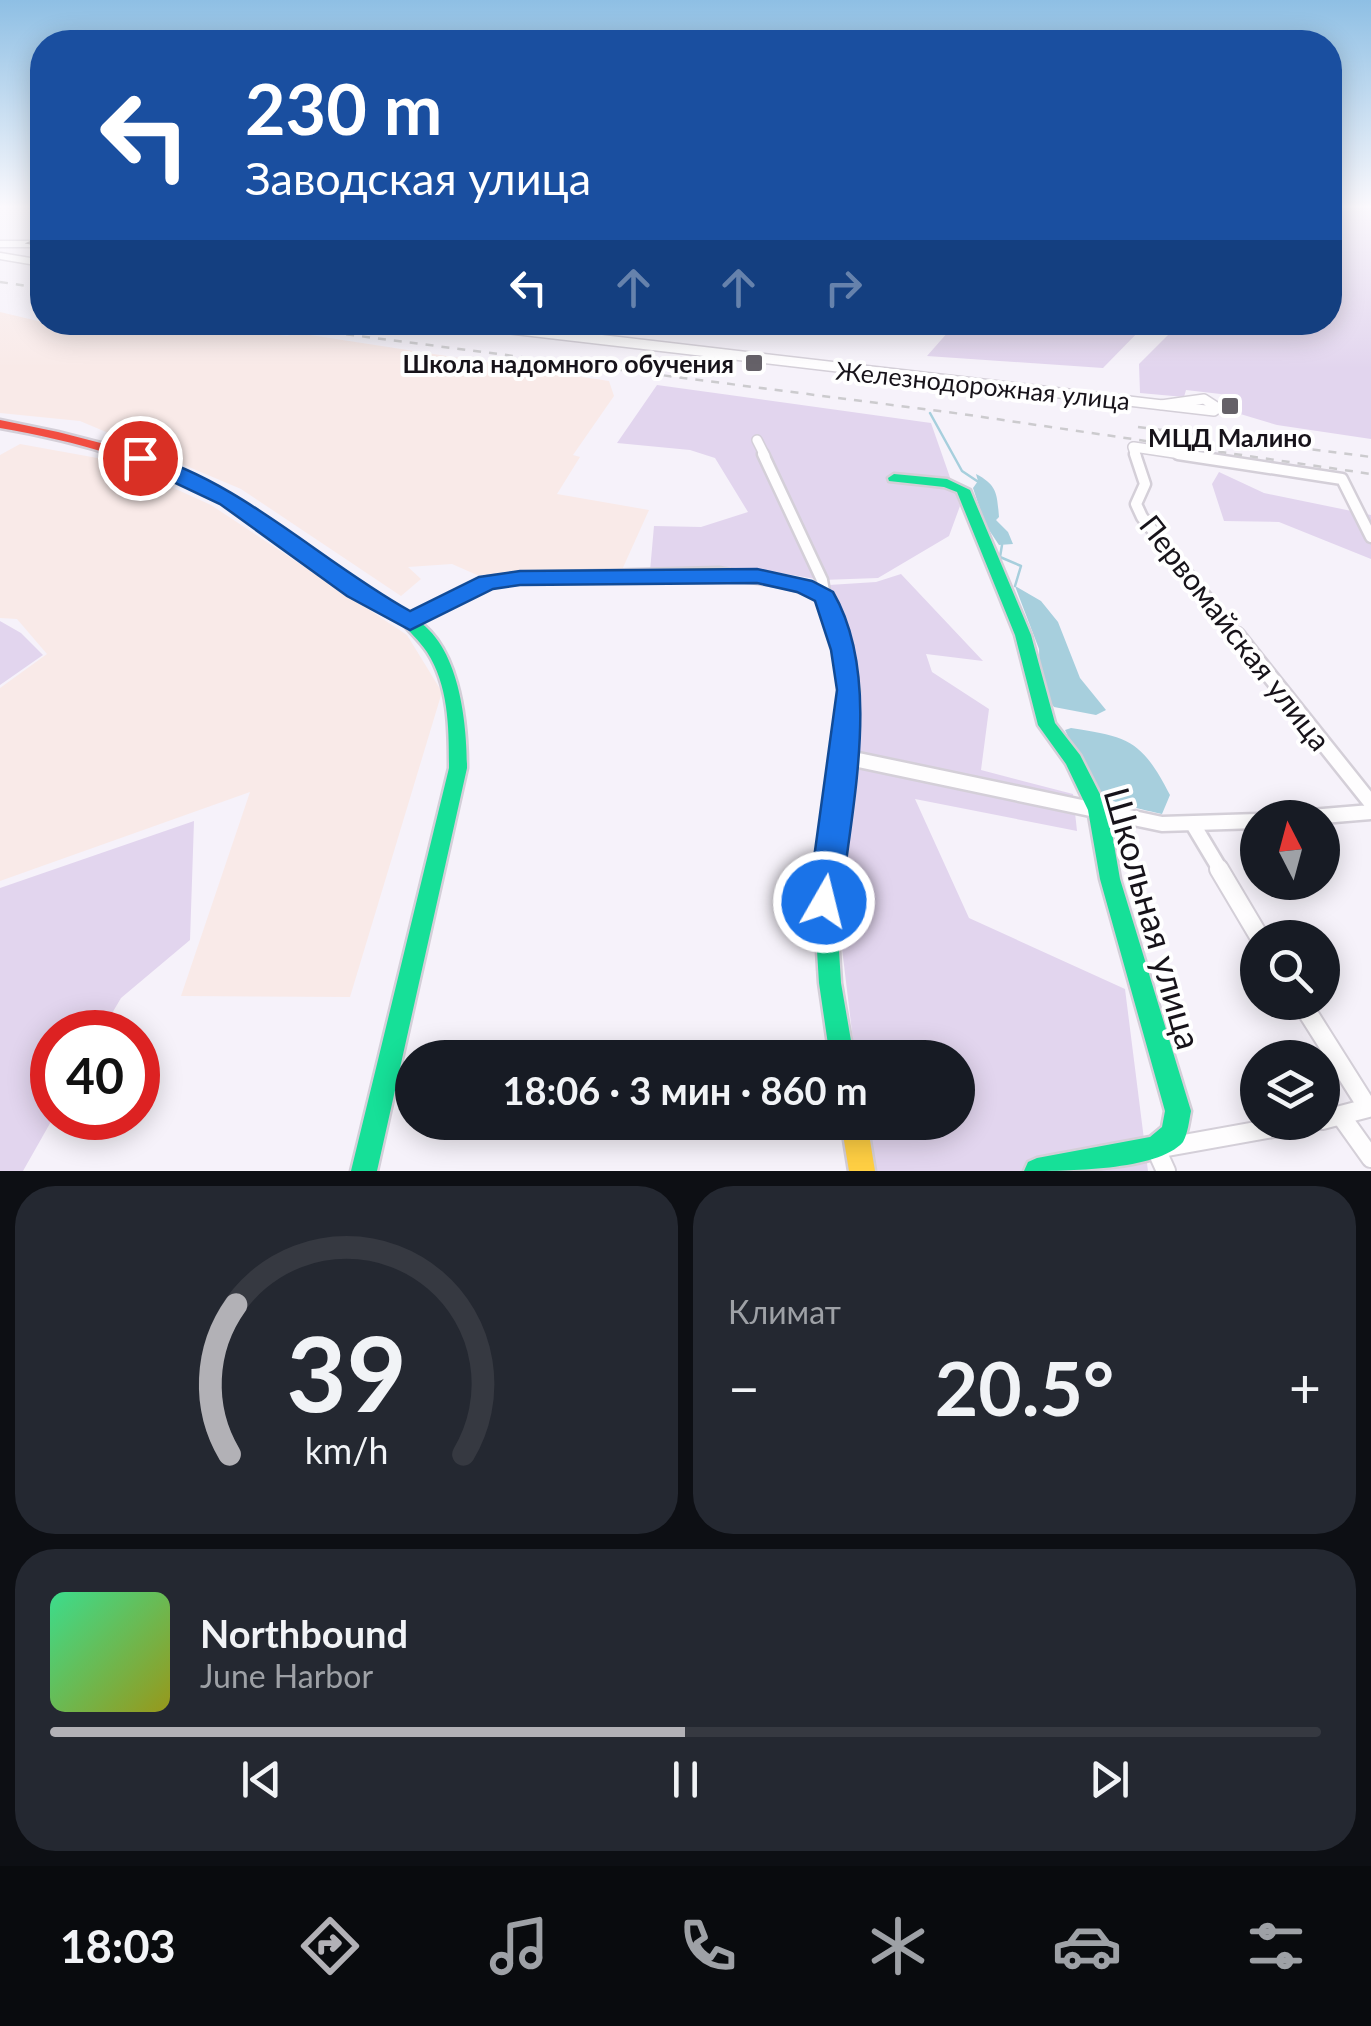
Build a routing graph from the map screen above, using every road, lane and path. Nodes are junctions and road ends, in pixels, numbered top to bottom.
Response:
1 (554, 335) edge
2 (1214, 411) dead end
3 (0, 424) edge
4 (757, 440) dead end
5 (894, 478) dead end
6 (1371, 537) edge
7 (825, 597) junction
8 (410, 622) junction
9 (844, 756) junction
10 (1371, 803) edge
11 (1098, 810) junction
12 (1371, 812) edge
13 (1340, 815) edge
14 (1240, 822) edge
15 (1194, 826) junction
16 (1249, 920) edge
17 (839, 1040) edge
18 (1340, 1064) edge
19 (1340, 1116) edge
20 (1340, 1126) edge
21 (1240, 1134) edge
22 (857, 1140) edge
23 (1156, 1149) junction
24 (1371, 1158) edge
25 (364, 1171) edge
26 (862, 1171) edge
27 (1037, 1171) edge
28 (1166, 1171) edge

1 - 2 street, Железнодорожная улица
3 - 8 street
4 - 7 street
5 - 11 street, Школьная улица
6 - 10 street, Первомайская улица
7 - 8 street
7 - 9 street
8 - 25 street
9 - 11 street
9 - 17 street
11 - 15 street
11 - 23 street, Школьная улица
12 - 13 street
14 - 15 street
15 - 16 street
18 - 19 street
20 - 24 street
21 - 23 street
22 - 26 street
23 - 27 street
23 - 28 street

